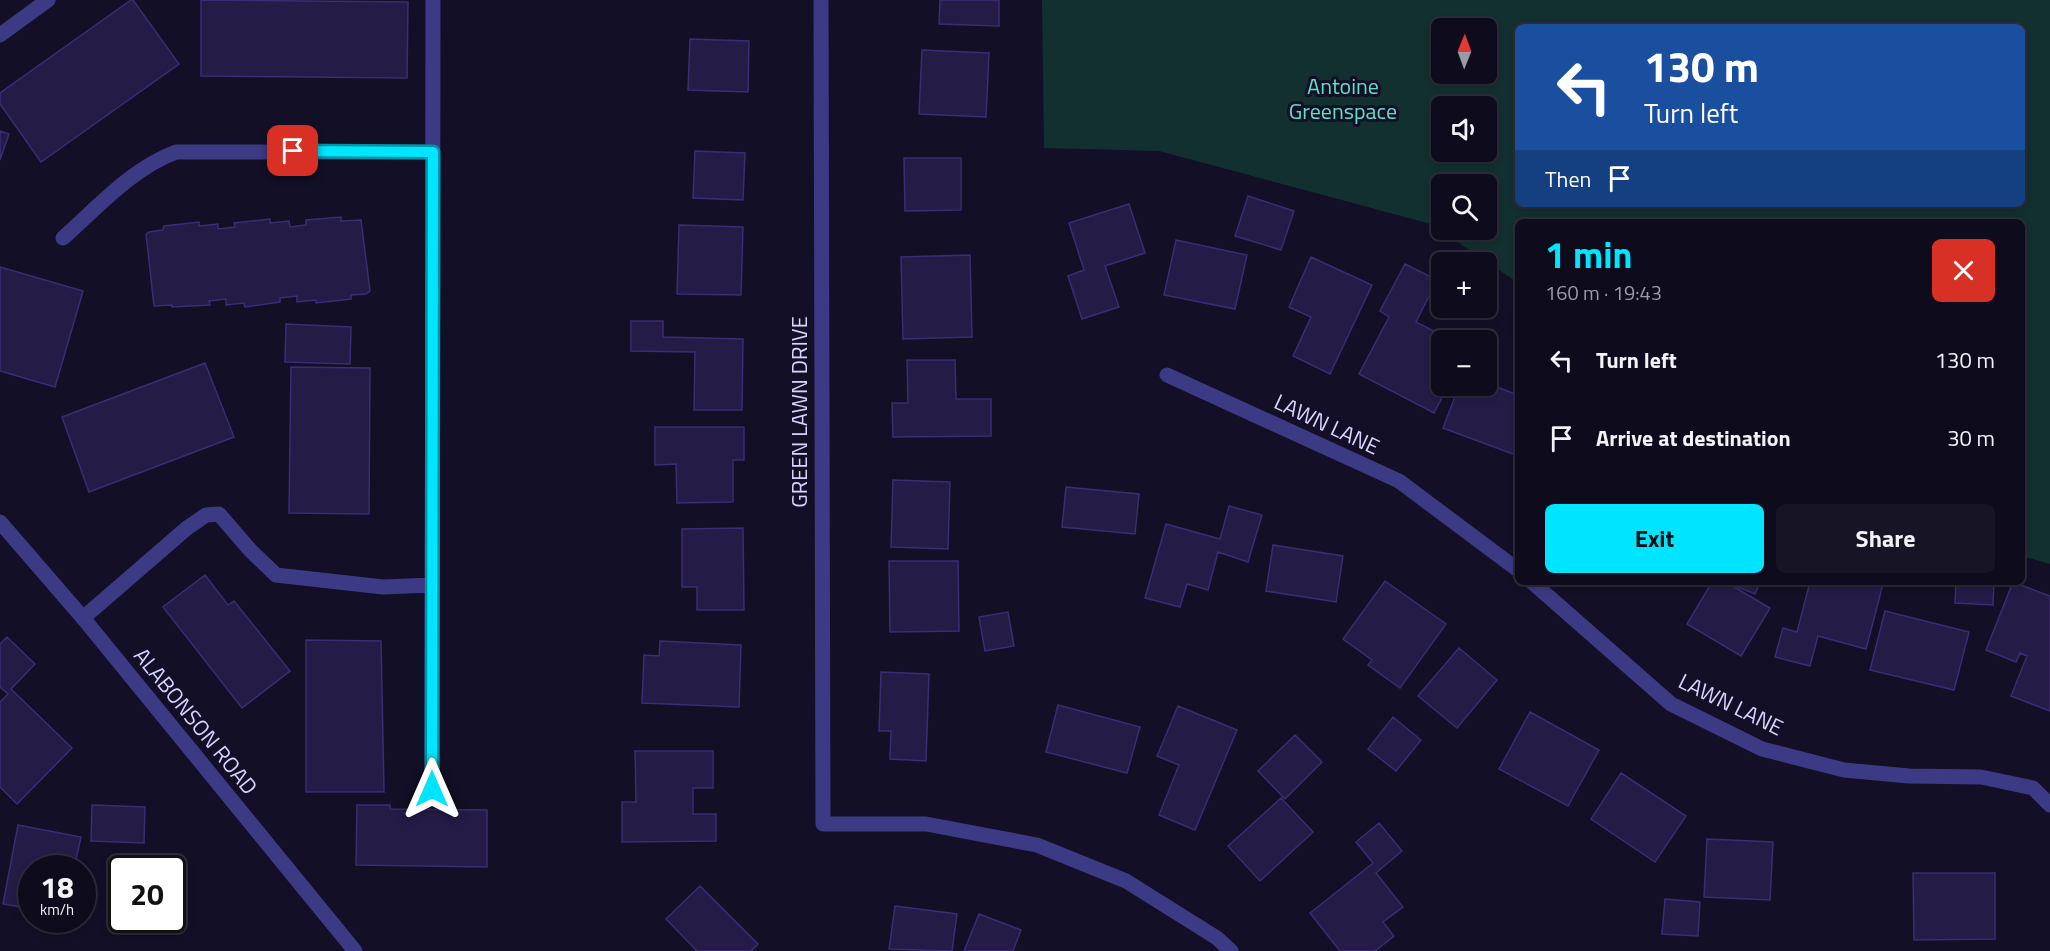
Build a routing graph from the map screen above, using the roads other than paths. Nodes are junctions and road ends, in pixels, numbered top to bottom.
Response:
1 (48, 0) edge
2 (433, 0) edge
3 (821, 0) edge
4 (0, 35) edge
5 (433, 152) junction
6 (63, 238) dead end
7 (1167, 375) dead end
8 (0, 522) edge
9 (1515, 568) edge
10 (432, 585) junction
11 (1535, 585) edge
12 (83, 618) junction
13 (432, 789) dead end
14 (2050, 805) edge
15 (355, 951) edge
16 (1231, 951) edge

1 - 4 street
2 - 5 street
3 - 16 street, GREEN LAWN DRIVE
5 - 6 street
5 - 10 street
7 - 9 street, LAWN LANE
8 - 12 street, ALABONSON ROAD
10 - 12 street
10 - 13 street
11 - 14 street, LAWN LANE
12 - 15 street, ALABONSON ROAD

